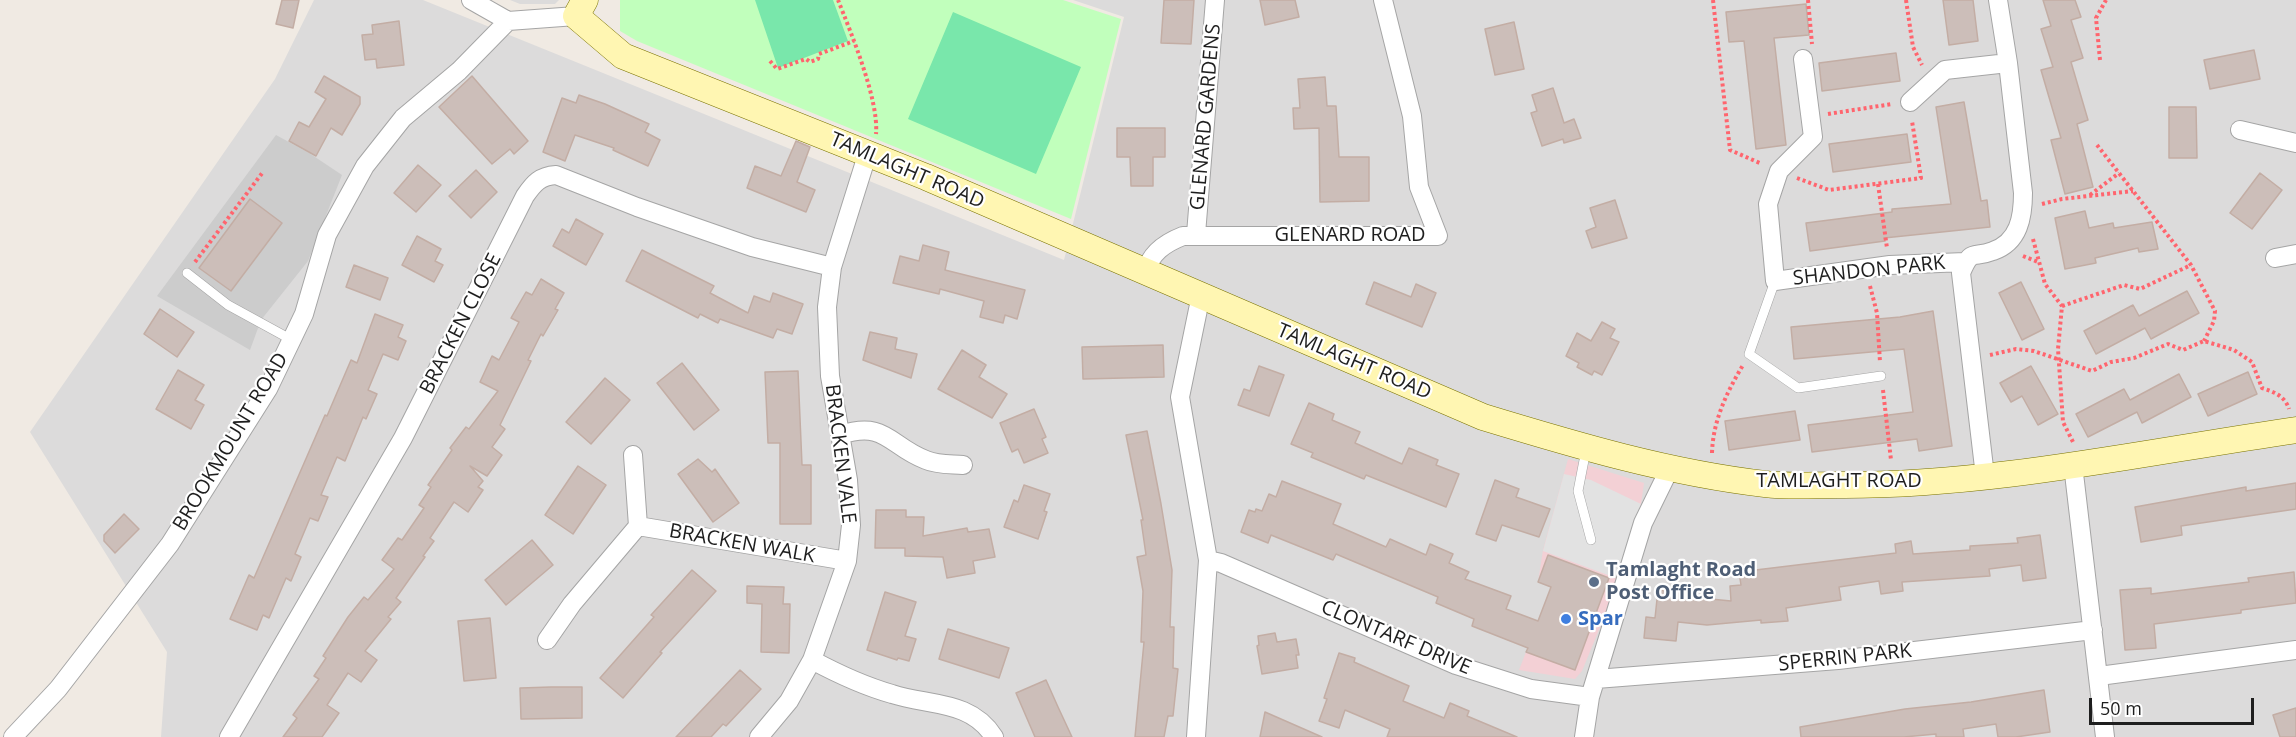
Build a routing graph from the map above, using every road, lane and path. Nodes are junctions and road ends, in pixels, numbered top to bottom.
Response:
1 (471, 0) edge
2 (838, 0) edge
3 (1215, 0) edge
4 (1383, 0) edge
5 (1713, 0) edge
6 (1808, 0) edge
7 (1906, 0) edge
8 (1998, 0) edge
9 (2106, 0) edge
10 (581, 8) edge
11 (508, 21) junction
12 (854, 41) junction
13 (1803, 59) joint
14 (2100, 60) dead end
15 (770, 61) dead end
16 (2008, 63) junction
17 (1931, 81) junction
18 (1910, 102) junction
19 (1810, 117) junction
20 (2240, 130) dead end
21 (2296, 143) edge
22 (2097, 145) dead end
23 (870, 154) junction
24 (1779, 171) junction
25 (263, 172) dead end
26 (2119, 172) junction
27 (1878, 184) junction
28 (2133, 191) junction
29 (2090, 196) junction
30 (2023, 208) junction
31 (2019, 228) junction
32 (1196, 234) junction
33 (2296, 254) edge
34 (2275, 258) dead end
35 (1965, 262) junction
36 (1890, 265) junction
37 (2191, 265) junction
38 (832, 267) junction
39 (1866, 268) junction
40 (1146, 272) junction
41 (187, 273) joint
42 (1775, 280) junction
43 (1201, 296) junction
44 (2061, 306) junction
45 (292, 340) junction
46 (2204, 341) junction
47 (1749, 354) junction
48 (2059, 360) junction
49 (1971, 361) junction
50 (1881, 376) junction
51 (2293, 421) edge
52 (840, 435) junction
53 (1587, 447) junction
54 (633, 455) dead end
55 (963, 465) dead end
56 (2073, 465) junction
57 (1670, 468) junction
58 (1711, 475) junction
59 (1984, 476) junction
60 (1894, 485) junction
61 (638, 526) junction
62 (1591, 540) dead end
63 (1208, 560) junction
64 (847, 561) junction
65 (2093, 630) junction
66 (547, 640) dead end
67 (2296, 650) edge
68 (812, 660) junction
69 (2099, 676) junction
70 (1596, 679) junction
71 (1590, 697) junction
72 (13, 737) edge
73 (229, 737) edge
74 (759, 737) edge
75 (994, 737) edge
76 (1196, 737) edge
77 (1584, 737) edge
78 (2106, 737) edge

1 - 11 street
2 - 12 path
3 - 32 street, GLENARD GARDENS
4 - 32 street, GLENARD ROAD
5 - 24 path
6 - 13 path
7 - 17 path
8 - 16 street
9 - 14 path
10 - 11 street, TAMLAGHT ROAD
10 - 23 street, TAMLAGHT ROAD
11 - 45 street, BROOKMOUNT ROAD
12 - 15 path
12 - 23 path
13 - 19 street
16 - 17 street
16 - 30 street
17 - 18 street
18 - 19 path
18 - 27 path
19 - 24 street
20 - 21 street
22 - 26 path
23 - 38 street, BRACKEN VALE
23 - 40 street, TAMLAGHT ROAD
24 - 27 path
24 - 42 street, SHANDON PARK
25 - 41 path
26 - 28 path
26 - 29 path
27 - 36 path
28 - 29 path
28 - 37 path
29 - 30 path
30 - 31 street
31 - 35 street, SHANDON PARK
31 - 44 path
32 - 40 street, GLENARD ROAD
33 - 34 street
35 - 36 street, SHANDON PARK
35 - 49 street, SHANDON PARK
36 - 39 street, SHANDON PARK
37 - 44 path
37 - 46 path
38 - 52 street, BRACKEN VALE
38 - 73 street, BRACKEN CLOSE
39 - 42 street, SHANDON PARK
39 - 50 path
40 - 43 street, TAMLAGHT ROAD
41 - 45 lane
42 - 47 lane
43 - 53 street, TAMLAGHT ROAD
43 - 63 street
44 - 48 path
45 - 72 street, BROOKMOUNT ROAD
46 - 48 path
46 - 51 path
47 - 50 lane
47 - 58 path
48 - 49 path
48 - 56 path
49 - 59 street, SHANDON PARK
50 - 60 path
51 - 56 street, TAMLAGHT ROAD
52 - 55 street
52 - 64 street, BRACKEN VALE
53 - 57 street, TAMLAGHT ROAD
53 - 62 lane
54 - 61 street
56 - 59 street, TAMLAGHT ROAD
56 - 65 street
57 - 58 street, TAMLAGHT ROAD
57 - 70 street
58 - 60 street, TAMLAGHT ROAD
59 - 60 street, TAMLAGHT ROAD
61 - 64 street, BRACKEN WALK
61 - 66 street
63 - 71 street, CLONTARF DRIVE
63 - 76 street
64 - 68 street, BRACKEN VALE
65 - 69 street
65 - 70 street, SPERRIN PARK
67 - 69 street
68 - 74 street, BRACKEN VALE
68 - 75 street
69 - 78 street
70 - 71 street
71 - 77 street

